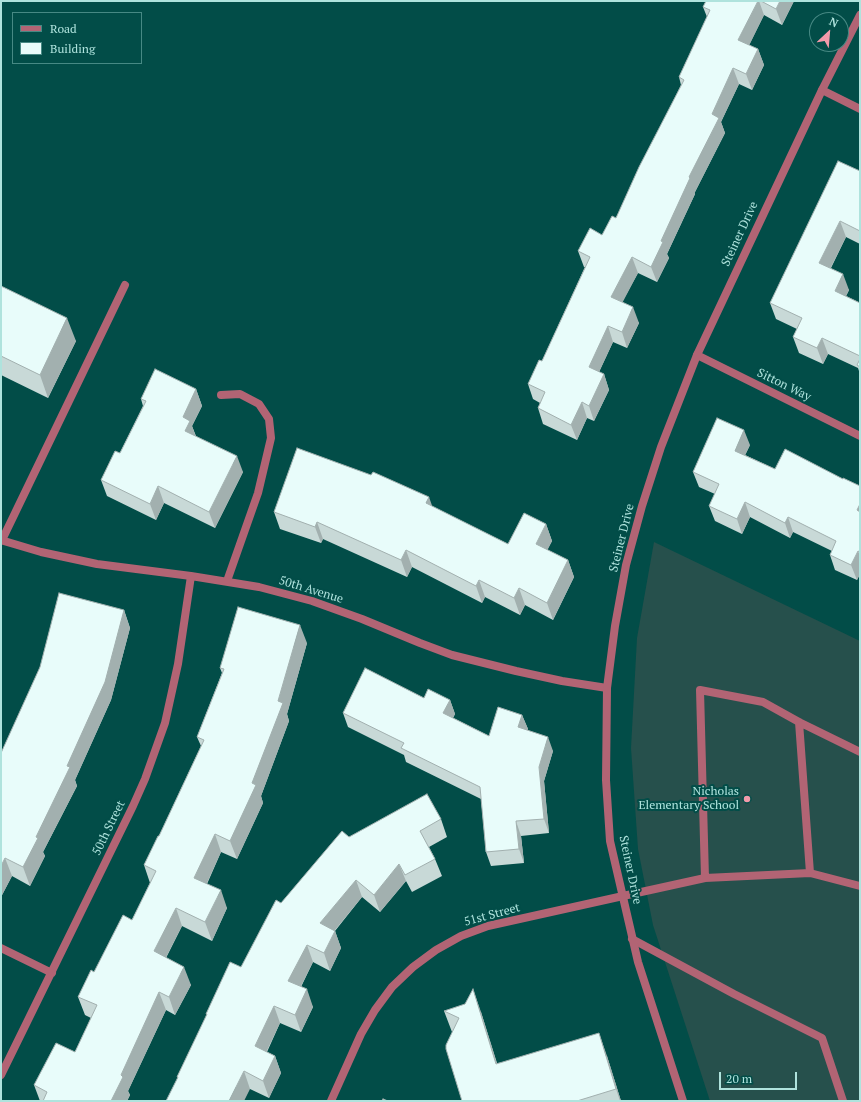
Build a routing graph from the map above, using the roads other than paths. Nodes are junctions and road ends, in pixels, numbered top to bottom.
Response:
1 (860, 15) edge
2 (822, 90) junction
3 (860, 109) edge
4 (125, 285) dead end
5 (697, 355) junction
6 (221, 395) dead end
7 (860, 436) edge
8 (1, 540) edge
9 (191, 576) junction
10 (227, 581) junction
11 (607, 688) junction
12 (799, 722) junction
13 (860, 752) edge
14 (810, 873) junction
15 (705, 878) junction
16 (860, 886) edge
17 (623, 896) junction
18 (632, 939) junction
19 (1, 948) edge
20 (52, 973) junction
21 (1, 1075) edge
22 (331, 1101) edge
23 (683, 1101) edge
24 (843, 1101) edge

1 - 2 street, Steiner Drive
2 - 3 street
2 - 5 street, Steiner Drive
4 - 8 street
5 - 7 street, Sitton Way
5 - 11 street, Steiner Drive
6 - 10 street
8 - 9 street, 50th Avenue
9 - 10 street, 50th Avenue
9 - 20 street, 50th Street
10 - 11 street, 50th Avenue
11 - 17 street, Steiner Drive
12 - 13 street
12 - 14 street
12 - 15 street
14 - 15 street, 51st Street
14 - 16 street, 51st Street
15 - 17 street, 51st Street
17 - 18 street, Steiner Drive
17 - 22 street, 51st Street
18 - 23 street, Steiner Drive
18 - 24 street
19 - 20 street
20 - 21 street, 50th Street

